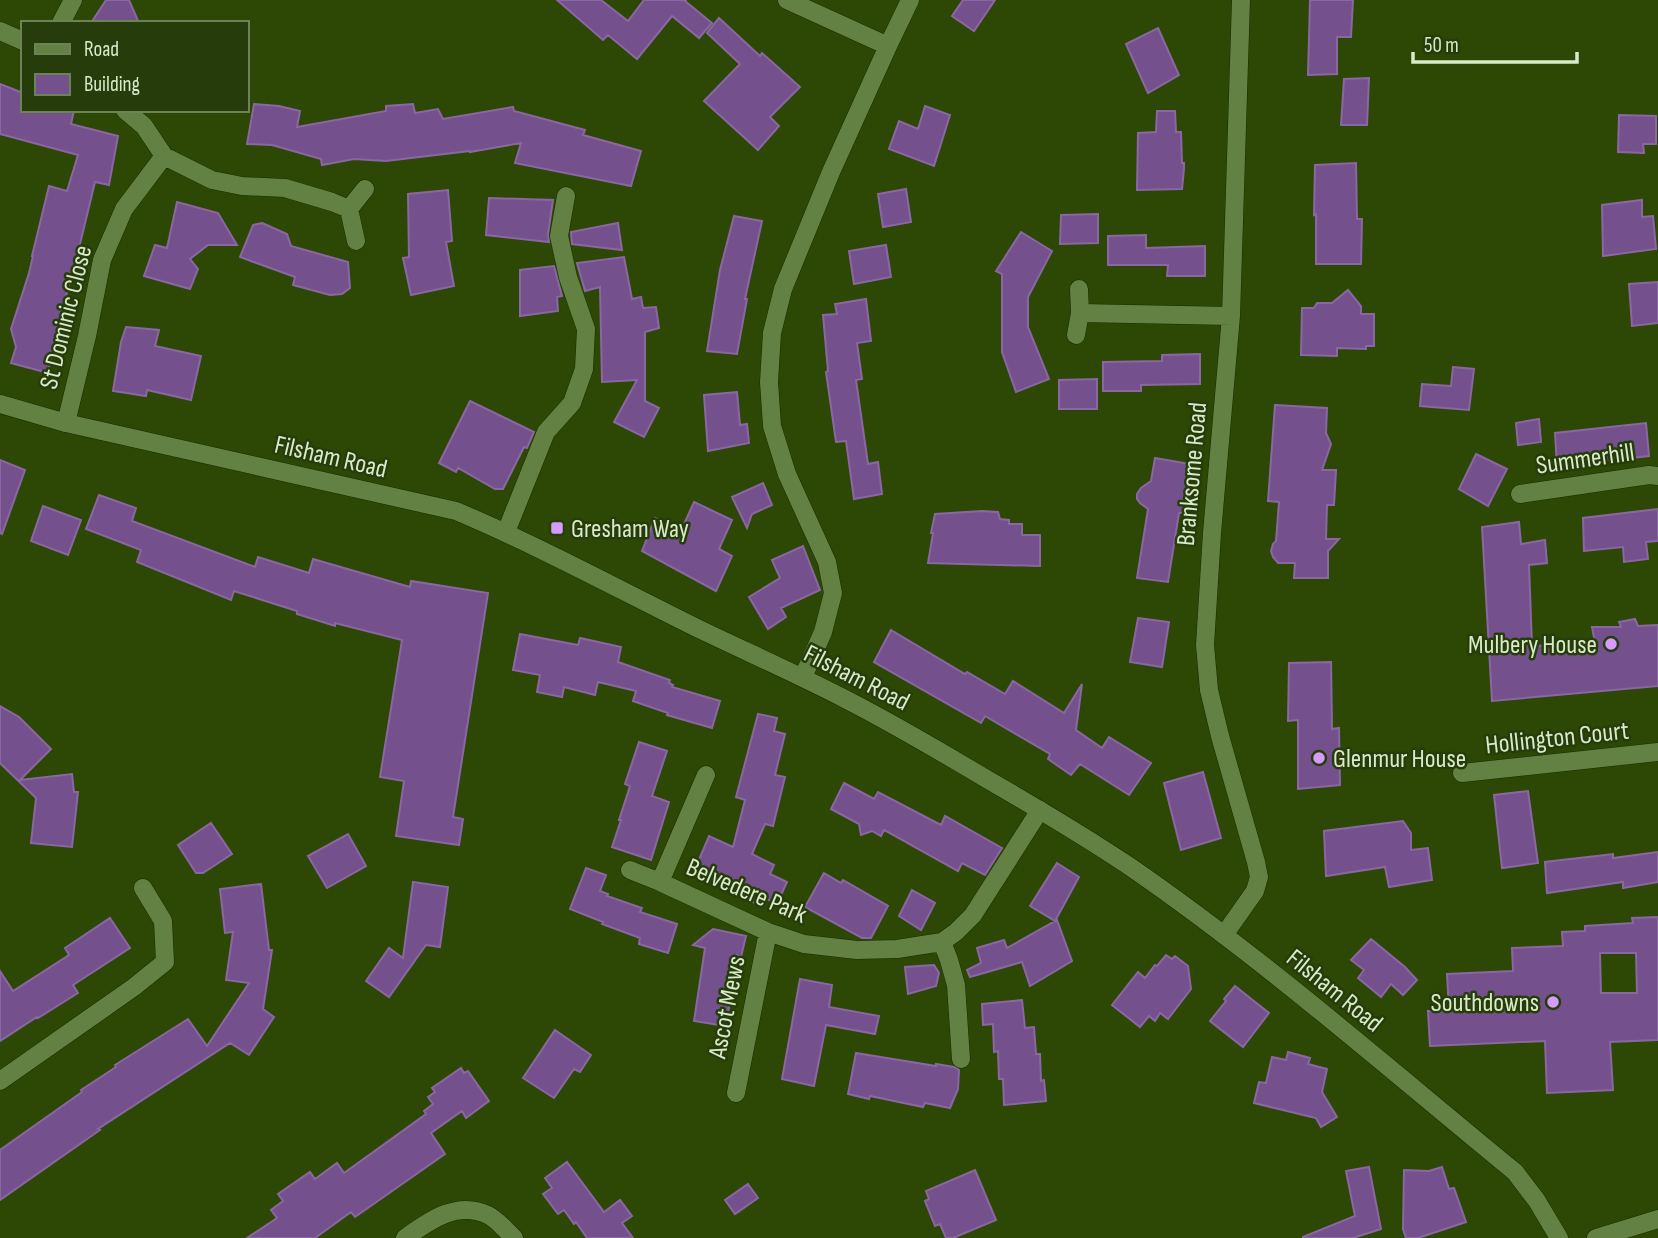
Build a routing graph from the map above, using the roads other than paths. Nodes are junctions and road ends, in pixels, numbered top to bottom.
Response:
1 (73, 0) edge
2 (787, 0) edge
3 (910, 0) edge
4 (1241, 0) edge
5 (62, 21) edge
6 (0, 31) edge
7 (21, 40) edge
8 (888, 46) junction
9 (127, 112) edge
10 (164, 156) junction
11 (365, 189) dead end
12 (566, 196) dead end
13 (349, 209) junction
14 (356, 241) dead end
15 (1079, 289) dead end
16 (1080, 313) junction
17 (1231, 316) junction
18 (1076, 335) dead end
19 (0, 404) edge
20 (66, 423) junction
21 (1658, 476) edge
22 (1520, 494) dead end
23 (506, 532) junction
24 (803, 677) junction
25 (1658, 752) edge
26 (1462, 773) dead end
27 (706, 775) dead end
28 (1040, 810) junction
29 (630, 870) dead end
30 (660, 881) junction
31 (143, 888) dead end
32 (768, 932) junction
33 (1224, 935) junction
34 (942, 942) junction
35 (961, 1059) dead end
36 (0, 1081) edge
37 (736, 1093) dead end
38 (1658, 1219) edge
39 (405, 1238) edge
40 (513, 1238) edge
41 (1559, 1238) edge
42 (1596, 1238) edge

1 - 5 street
2 - 8 street
3 - 8 street
4 - 17 street, Branksome Road
6 - 7 street
8 - 24 street
9 - 10 street
10 - 13 street
10 - 20 street, St Dominic Close
11 - 13 street
12 - 23 street
13 - 14 street
15 - 16 street
16 - 17 street
16 - 18 street
17 - 33 street, Branksome Road
19 - 20 street, Filsham Road
20 - 23 street, Filsham Road
21 - 22 street, Summerhill
23 - 24 street, Filsham Road
24 - 28 street, Filsham Road
25 - 26 street, Hollington Court
27 - 30 street, Belvedere Park
28 - 33 street, Filsham Road
28 - 34 street
29 - 30 street, Belvedere Park
30 - 32 street, Belvedere Park
31 - 36 street
32 - 34 street, Belvedere Park
32 - 37 street, Ascot Mews
33 - 41 street, Filsham Road
34 - 35 street
38 - 42 street
39 - 40 street

